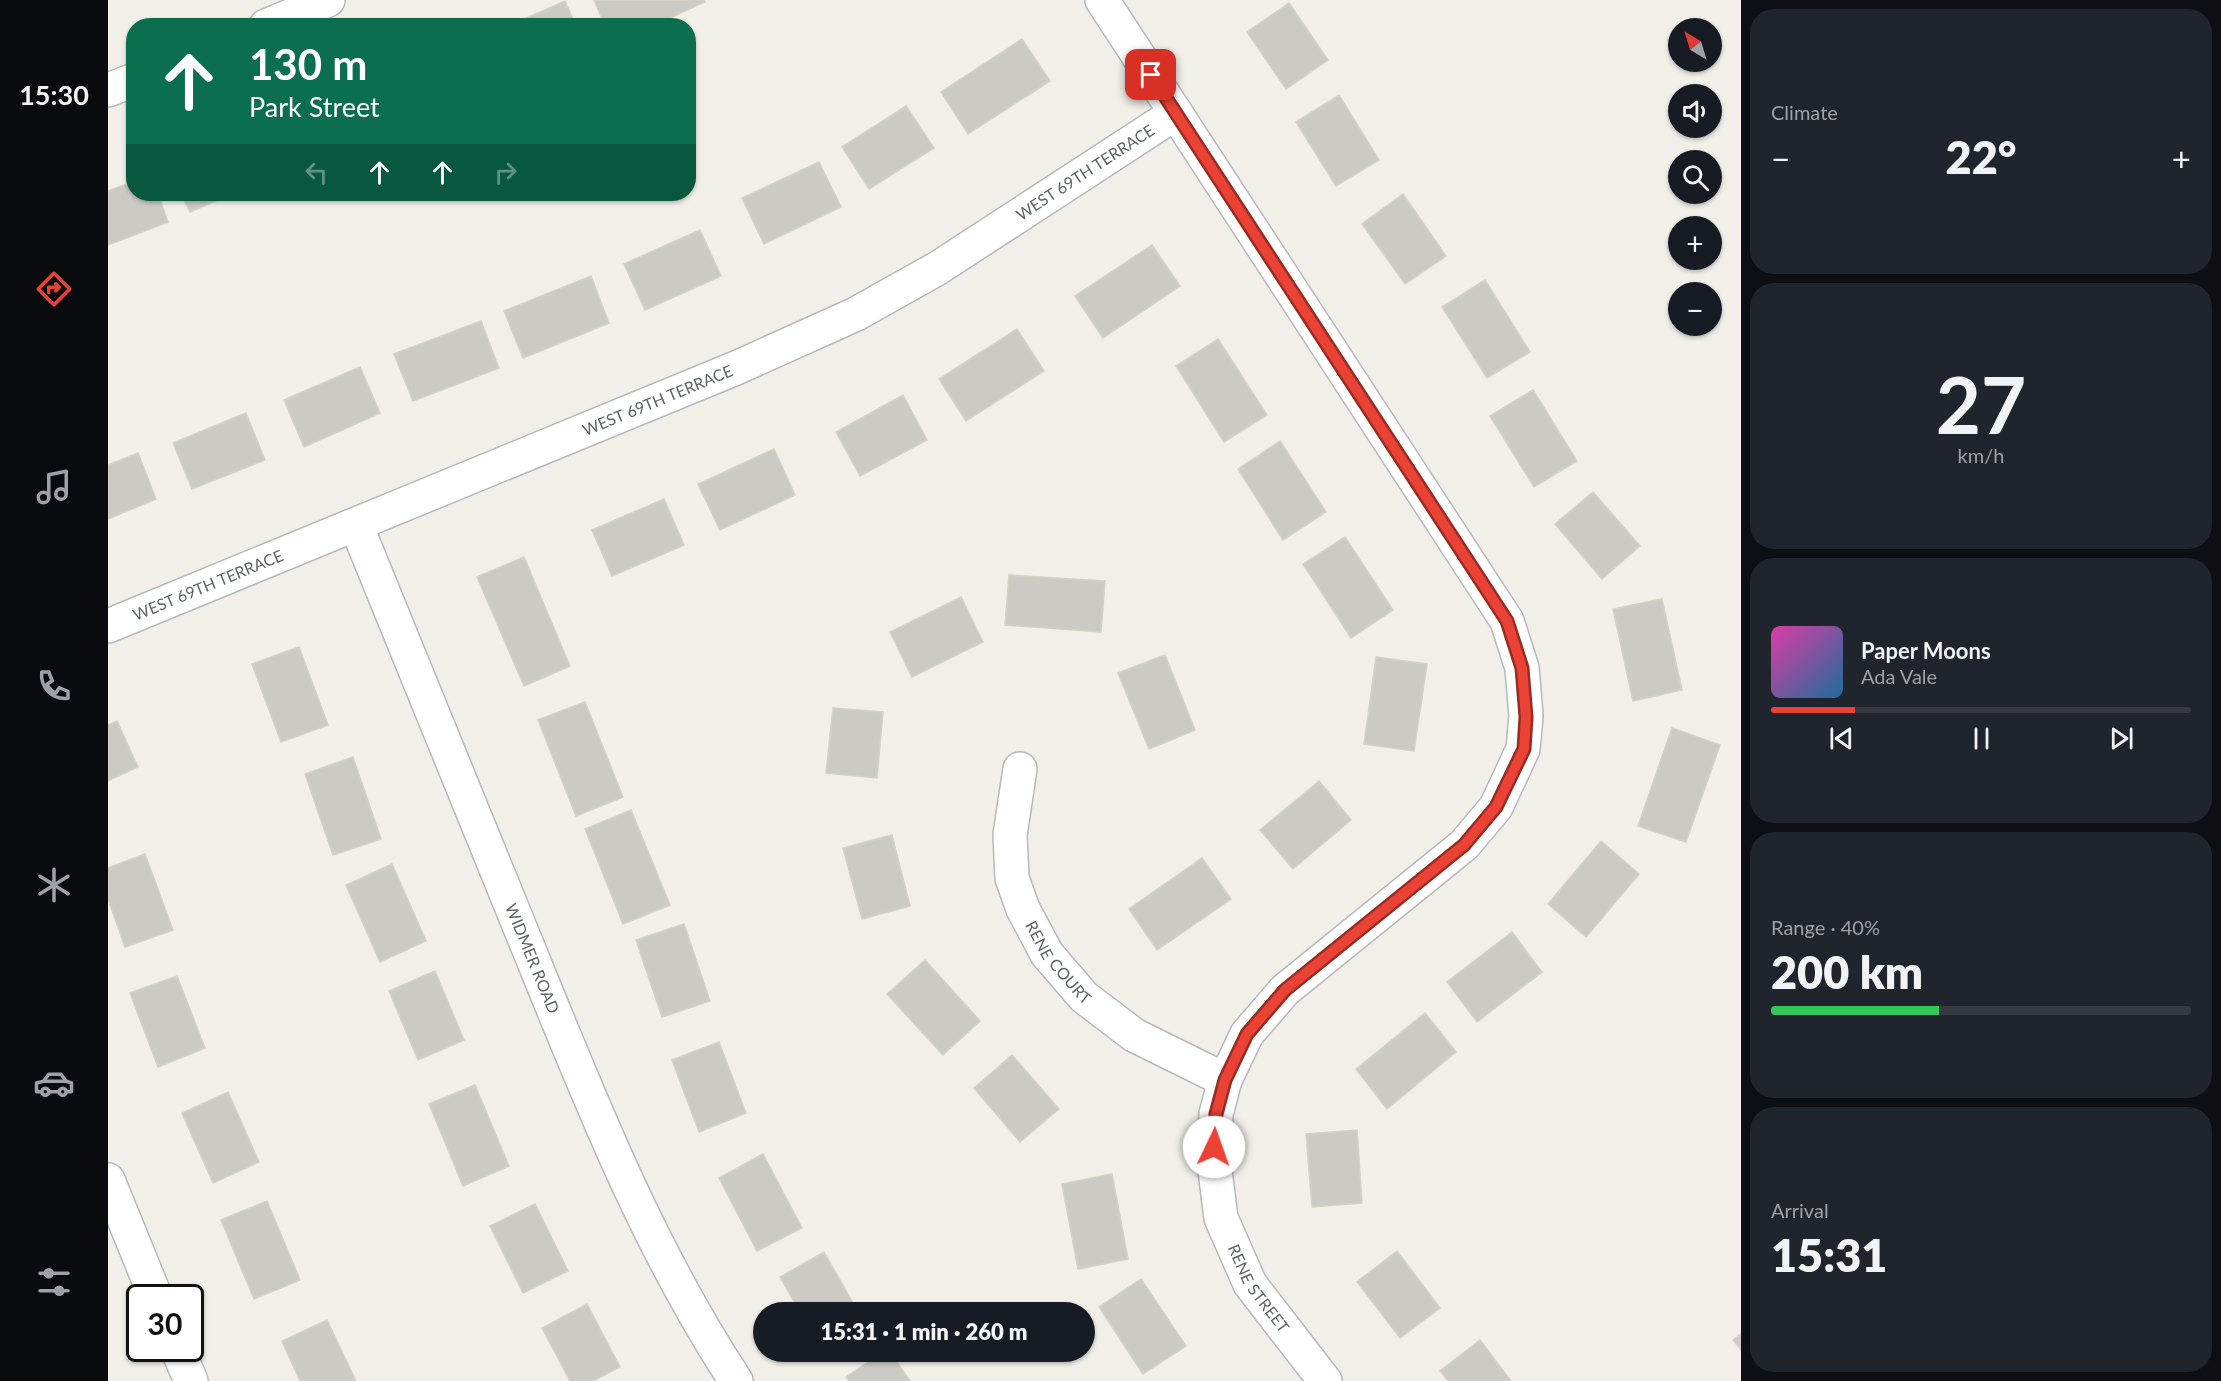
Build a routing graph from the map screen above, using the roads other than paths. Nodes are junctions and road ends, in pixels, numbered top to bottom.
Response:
1 (328, 0) edge
2 (1102, 0) edge
3 (285, 18) edge
4 (126, 83) edge
5 (108, 90) edge
6 (1176, 113) junction
7 (356, 525) junction
8 (108, 626) edge
9 (1020, 769) dead end
10 (1225, 1080) junction
11 (108, 1180) edge
12 (150, 1284) edge
13 (183, 1362) edge
14 (190, 1381) edge
15 (736, 1381) edge
16 (1325, 1381) edge

1 - 3 street
2 - 6 street, RENE STREET
4 - 5 street
6 - 7 street, WEST 69TH TERRACE
6 - 10 street, RENE STREET
7 - 8 street, WEST 69TH TERRACE
7 - 15 street, WIDMER ROAD
9 - 10 street, RENE COURT
10 - 16 street, RENE STREET
11 - 12 street
13 - 14 street

